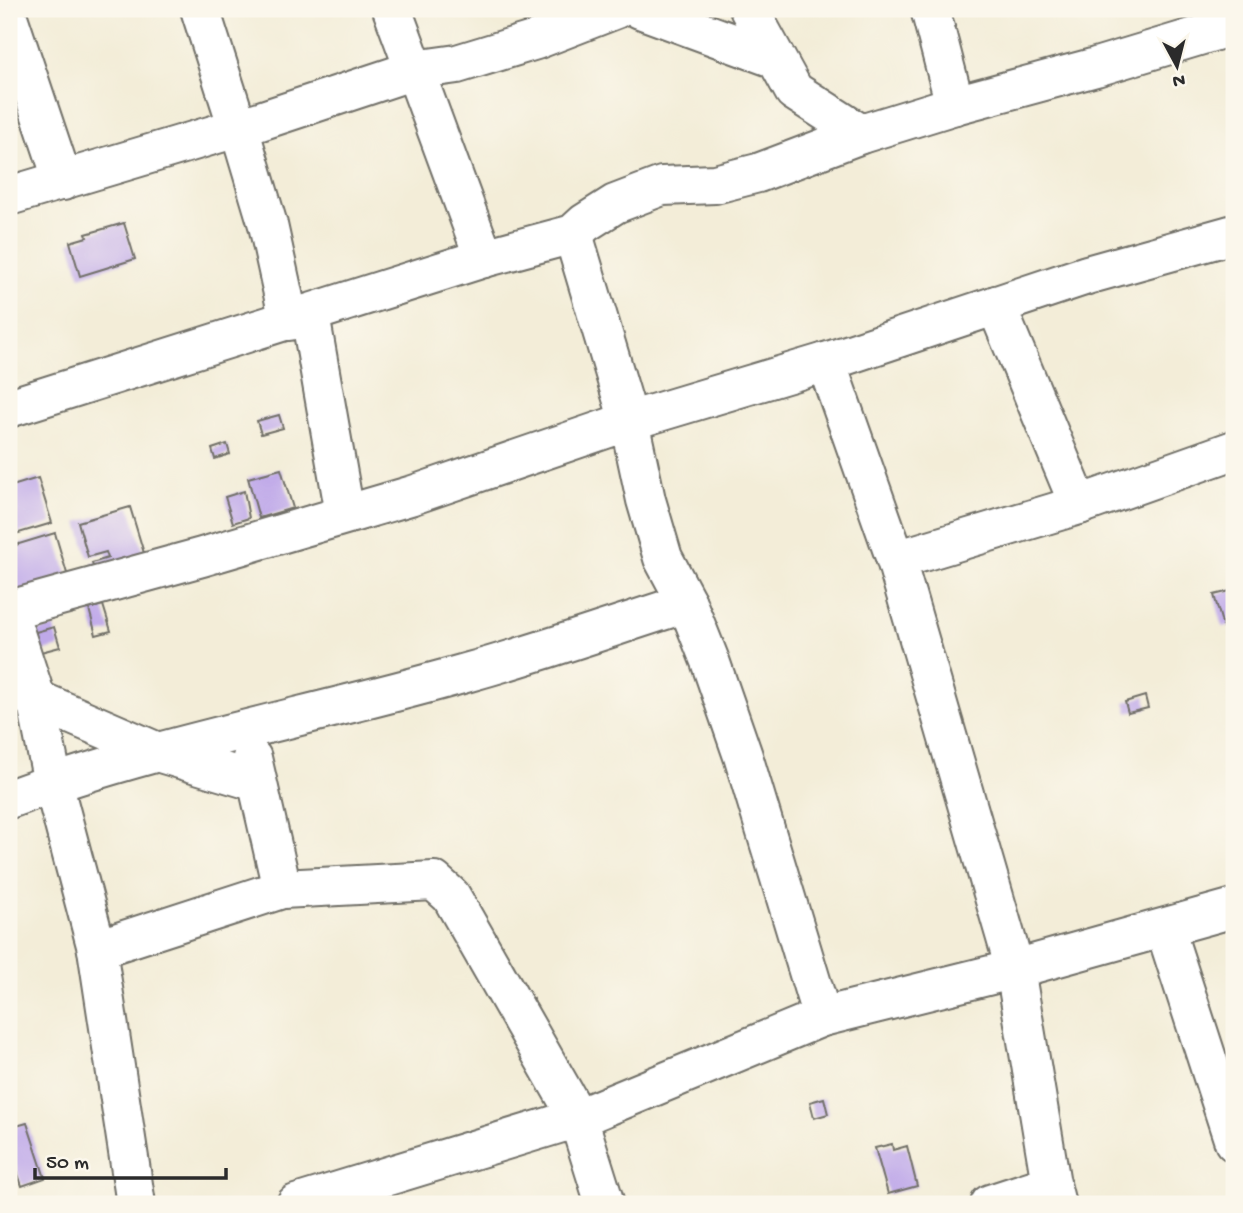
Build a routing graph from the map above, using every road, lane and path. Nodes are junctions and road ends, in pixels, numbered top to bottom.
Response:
1 (200, 9) edge
2 (392, 9) edge
3 (616, 9) edge
4 (640, 9) edge
5 (749, 9) edge
6 (930, 9) edge
7 (9, 20) edge
8 (1230, 21) edge
9 (542, 22) edge
10 (776, 60) junction
11 (414, 70) junction
12 (955, 105) junction
13 (238, 128) junction
14 (861, 134) junction
15 (63, 181) junction
16 (9, 196) edge
17 (573, 234) junction
18 (1234, 234) edge
19 (484, 258) junction
20 (996, 305) junction
21 (300, 318) junction
22 (826, 362) junction
23 (9, 408) edge
24 (629, 421) junction
25 (1234, 450) edge
26 (1079, 505) junction
27 (345, 514) junction
28 (896, 560) junction
29 (687, 603) junction
30 (9, 612) edge
31 (22, 693) edge
32 (246, 730) junction
33 (160, 753) junction
34 (257, 782) junction
35 (53, 783) junction
36 (9, 799) edge
37 (282, 889) junction
38 (1234, 908) edge
39 (1165, 929) junction
40 (97, 949) junction
41 (1015, 970) junction
42 (822, 1017) junction
43 (578, 1118) junction
44 (1234, 1142) edge
45 (1054, 1194) edge
46 (136, 1204) edge
47 (296, 1204) edge
48 (605, 1204) edge
49 (990, 1204) edge

1 - 13 street
2 - 11 street
3 - 9 street
4 - 10 street
5 - 10 street
6 - 12 street
7 - 15 street
8 - 12 street
9 - 11 street
10 - 14 street
11 - 13 street
11 - 19 street
12 - 14 street
13 - 15 street
13 - 21 street
14 - 17 street
15 - 16 street
17 - 19 street
17 - 24 street
18 - 20 street
19 - 21 street
20 - 22 street
20 - 26 street
21 - 23 street
21 - 27 street
22 - 24 street
22 - 28 street
24 - 27 street
24 - 29 street
25 - 26 street
26 - 28 street
27 - 30 street
28 - 41 street
29 - 32 street
29 - 42 street
30 - 31 street
31 - 33 street
31 - 35 street
32 - 33 street
32 - 34 street
33 - 34 street
33 - 35 street
34 - 37 street
35 - 36 street
35 - 40 street
37 - 40 street
37 - 43 street
38 - 39 street
39 - 41 street
39 - 44 street
40 - 46 street
41 - 42 street
41 - 45 street
42 - 43 street
43 - 47 street
43 - 48 street
45 - 49 street

